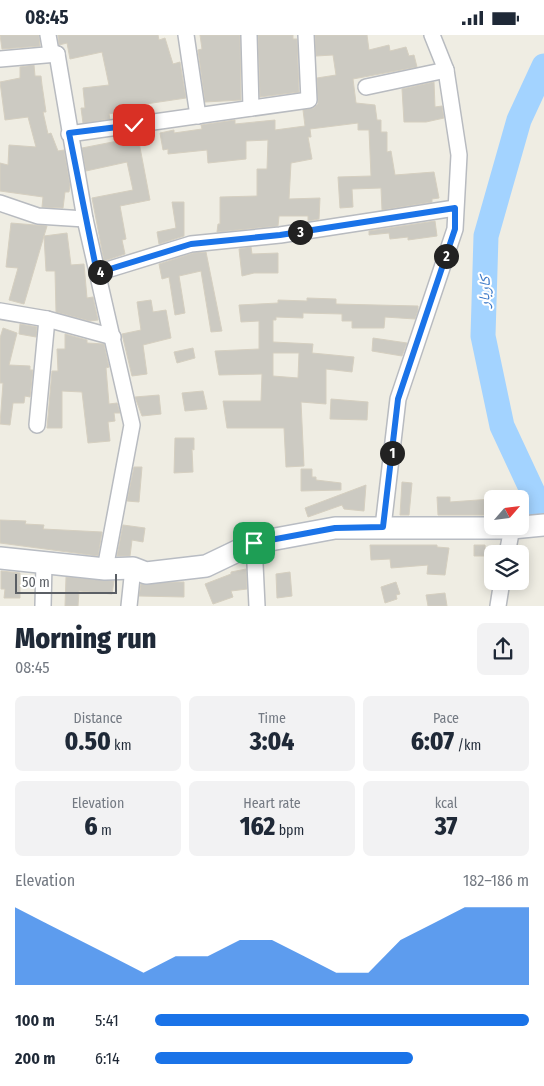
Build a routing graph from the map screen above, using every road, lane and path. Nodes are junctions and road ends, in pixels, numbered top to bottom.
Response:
1 (48, 35) edge
2 (186, 35) edge
3 (249, 35) edge
4 (306, 35) edge
5 (432, 35) edge
6 (57, 54) junction
7 (0, 59) edge
8 (446, 70) junction
9 (366, 87) dead end
10 (251, 108) junction
11 (198, 116) junction
12 (69, 133) junction
13 (0, 203) edge
14 (455, 208) junction
15 (85, 219) junction
16 (97, 273) junction
17 (0, 311) edge
18 (47, 319) junction
19 (112, 337) junction
20 (37, 425) dead end
21 (544, 525) edge
22 (383, 527) junction
23 (529, 527) edge
24 (484, 528) edge
25 (254, 543) junction
26 (0, 557) edge
27 (44, 563) junction
28 (134, 568) junction
29 (105, 569) junction
30 (501, 590) edge
31 (43, 606) edge
32 (129, 606) edge
33 (257, 606) edge
34 (498, 606) edge

1 - 6 street
2 - 11 street
3 - 10 street
4 - 10 street
5 - 8 street
6 - 7 street
6 - 12 street
8 - 9 street
8 - 14 street
10 - 11 street
11 - 12 street
12 - 15 street
13 - 15 street
14 - 16 street
14 - 22 street
15 - 16 street
16 - 19 street
17 - 18 street
18 - 19 street
18 - 20 street
19 - 29 street
21 - 23 street
22 - 24 street
22 - 25 street
25 - 28 street
25 - 33 street
26 - 27 street
27 - 29 street
27 - 31 street
28 - 29 street
28 - 32 street
30 - 34 street

